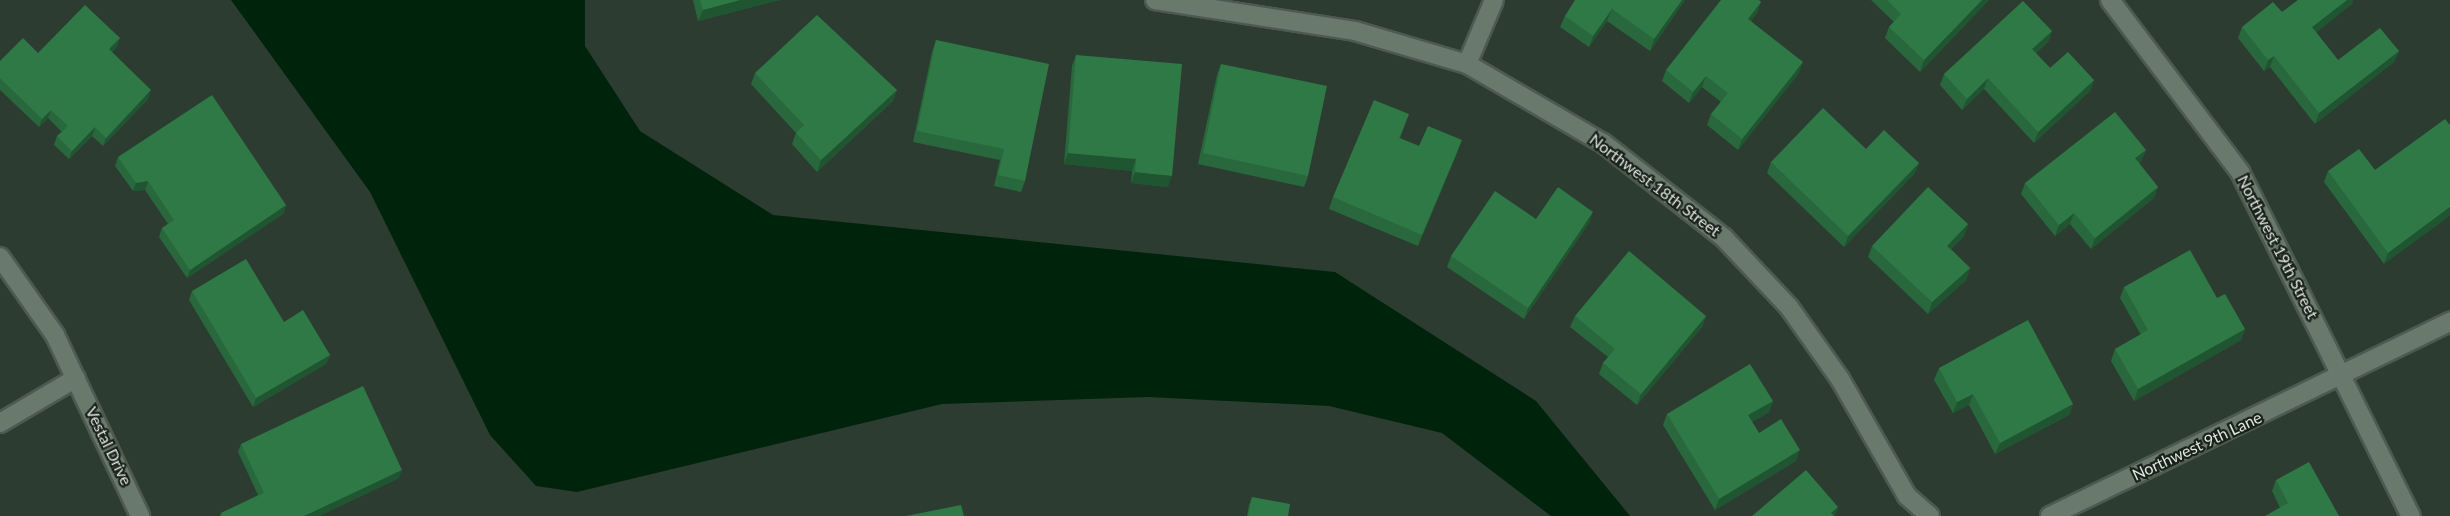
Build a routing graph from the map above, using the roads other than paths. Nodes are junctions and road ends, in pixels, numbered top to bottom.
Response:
1 (1155, 0) edge
2 (1494, 0) edge
3 (2110, 0) edge
4 (1467, 64) junction
5 (0, 257) edge
6 (2450, 322) edge
7 (2344, 377) junction
8 (76, 378) junction
9 (0, 423) edge
10 (140, 516) edge
11 (1930, 516) edge
12 (2050, 516) edge
13 (2411, 516) edge

1 - 4 street, Northwest 18th Street
2 - 4 street
3 - 7 street, Northwest 19th Street
4 - 11 street, Northwest 18th Street
5 - 8 street, Vestal Drive
6 - 7 street, Northwest 9th Lane
7 - 12 street, Northwest 9th Lane
7 - 13 street, Northwest 19th Street
8 - 9 street
8 - 10 street, Vestal Drive

